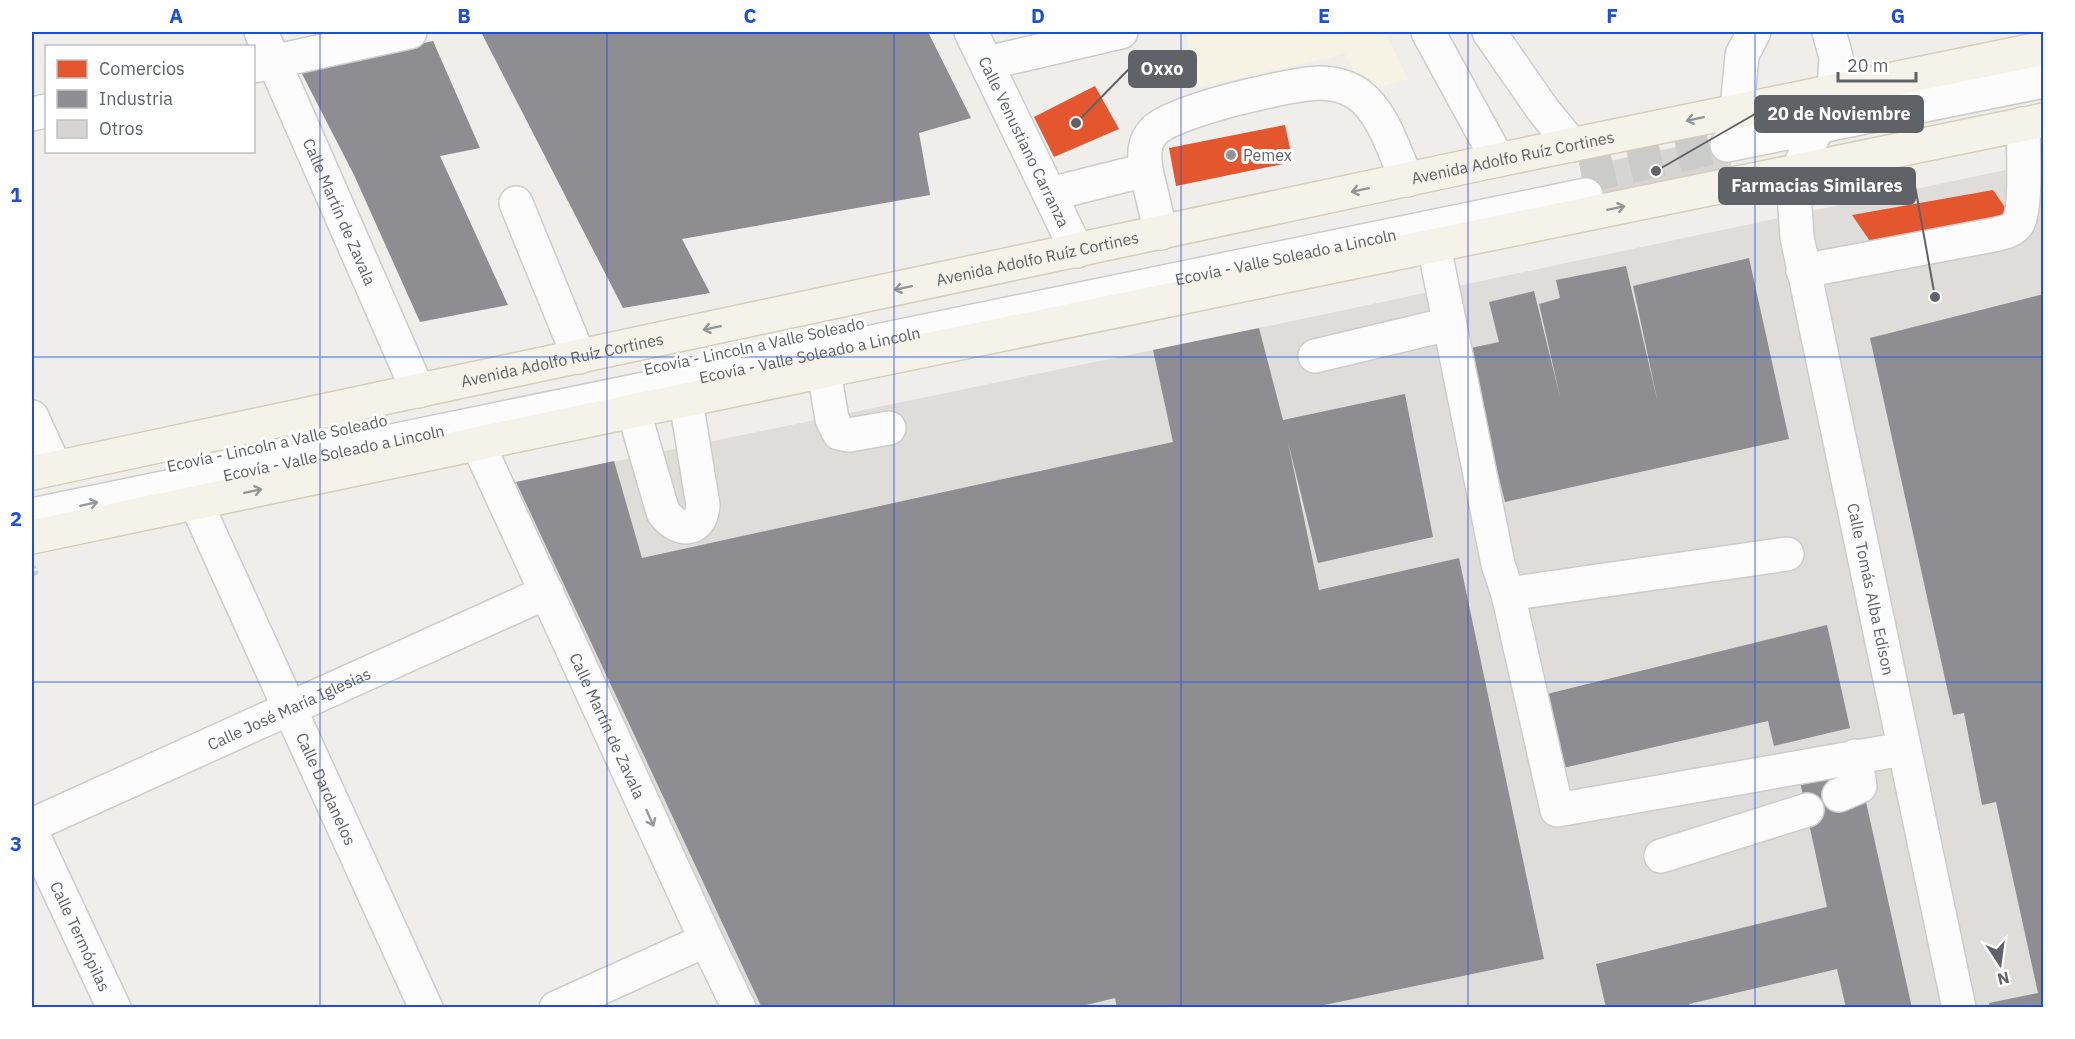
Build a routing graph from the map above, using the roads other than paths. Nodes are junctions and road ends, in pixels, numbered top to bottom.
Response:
1 (261, 32) edge
2 (410, 32) edge
3 (971, 32) edge
4 (1121, 32) edge
5 (1428, 32) edge
6 (1489, 32) edge
7 (1755, 32) edge
8 (1828, 32) edge
9 (2037, 32) edge
10 (2043, 48) edge
11 (264, 63) edge
12 (987, 63) junction
13 (2043, 81) edge
14 (1834, 90) junction
15 (1737, 110) junction
16 (2036, 115) edge
17 (1572, 145) junction
18 (1808, 148) junction
19 (1729, 155) tunnel mouth
20 (1498, 160) junction
21 (1146, 170) junction
22 (1407, 180) junction
23 (1584, 186) joint
24 (1050, 194) junction
25 (516, 203) dead end
26 (1161, 232) junction
27 (1434, 246) junction
28 (1077, 251) junction
29 (1803, 271) junction
30 (1449, 324) junction
31 (1315, 356) dead end
32 (579, 357) junction
33 (824, 371) junction
34 (418, 391) junction
35 (686, 401) junction
36 (633, 412) junction
37 (32, 417) edge
38 (889, 428) dead end
39 (478, 444) junction
40 (43, 471) edge
41 (32, 493) edge
42 (196, 503) junction
43 (32, 515) edge
44 (32, 537) edge
45 (1787, 554) dead end
46 (547, 592) junction
47 (1508, 594) junction
48 (290, 709) junction
49 (1903, 749) junction
50 (1854, 756) junction
51 (1839, 795) dead end
52 (1807, 810) dead end
53 (32, 825) edge
54 (32, 833) edge
55 (1661, 856) dead end
56 (706, 940) junction
57 (114, 1008) edge
58 (426, 1008) edge
59 (556, 1008) edge
60 (739, 1008) edge
61 (1959, 1008) edge

1 - 11 street, Calle Martín de Zavala
2 - 11 street
3 - 12 street, Calle Venustiano Carranza
4 - 12 street
5 - 20 street
6 - 17 street
7 - 15 street
8 - 14 street, Calle Tomás Alba Edison
9 - 10 street
10 - 14 main road, Avenida Adolfo Ruíz Cortines
11 - 34 street, Calle Martín de Zavala
12 - 24 street, Calle Venustiano Carranza
13 - 18 street
14 - 15 main road, Avenida Adolfo Ruíz Cortines
14 - 18 street, Calle Tomás Alba Edison
15 -> 17 main road, Avenida Adolfo Ruíz Cortines
16 - 18 main road
16 - 29 street
17 - 20 main road, Avenida Adolfo Ruíz Cortines
18 - 19 street
27 -> 18 main road
18 - 29 street, Calle Tomás Alba Edison
20 - 22 main road, Avenida Adolfo Ruíz Cortines
21 - 22 street
21 - 24 street
21 - 26 street
22 -> 26 main road, Avenida Adolfo Ruíz Cortines
23 - 41 street, Ecovía - Lincoln a Valle Soleado
43 -> 23 street, Ecovía - Valle Soleado a Lincoln
24 - 28 street, Calle Venustiano Carranza
25 - 32 street
26 - 28 main road, Avenida Adolfo Ruíz Cortines
27 - 30 street
27 - 33 main road
28 -> 32 main road, Avenida Adolfo Ruíz Cortines
29 - 49 street, Calle Tomás Alba Edison
30 - 31 street
30 - 47 street
32 - 34 main road, Avenida Adolfo Ruíz Cortines
33 - 35 main road
33 - 38 street
34 - 40 main road, Avenida Adolfo Ruíz Cortines
35 - 36 main road
35 - 36 street
36 - 39 main road
37 - 40 street
42 -> 39 main road
39 - 46 street, Calle Martín de Zavala
42 - 44 main road
42 - 48 street, Calle Dardanelos
45 - 47 street
46 - 48 street, Calle José María Iglesias
46 -> 56 street, Calle Martín de Zavala
47 - 50 street
48 - 53 street, Calle José María Iglesias
48 - 58 street, Calle Dardanelos
49 - 50 street
49 - 61 street, Calle Tomás Alba Edison
50 - 51 street
52 - 55 street
54 - 57 street, Calle Termópilas
56 - 59 street
56 - 60 street, Calle Martín de Zavala

